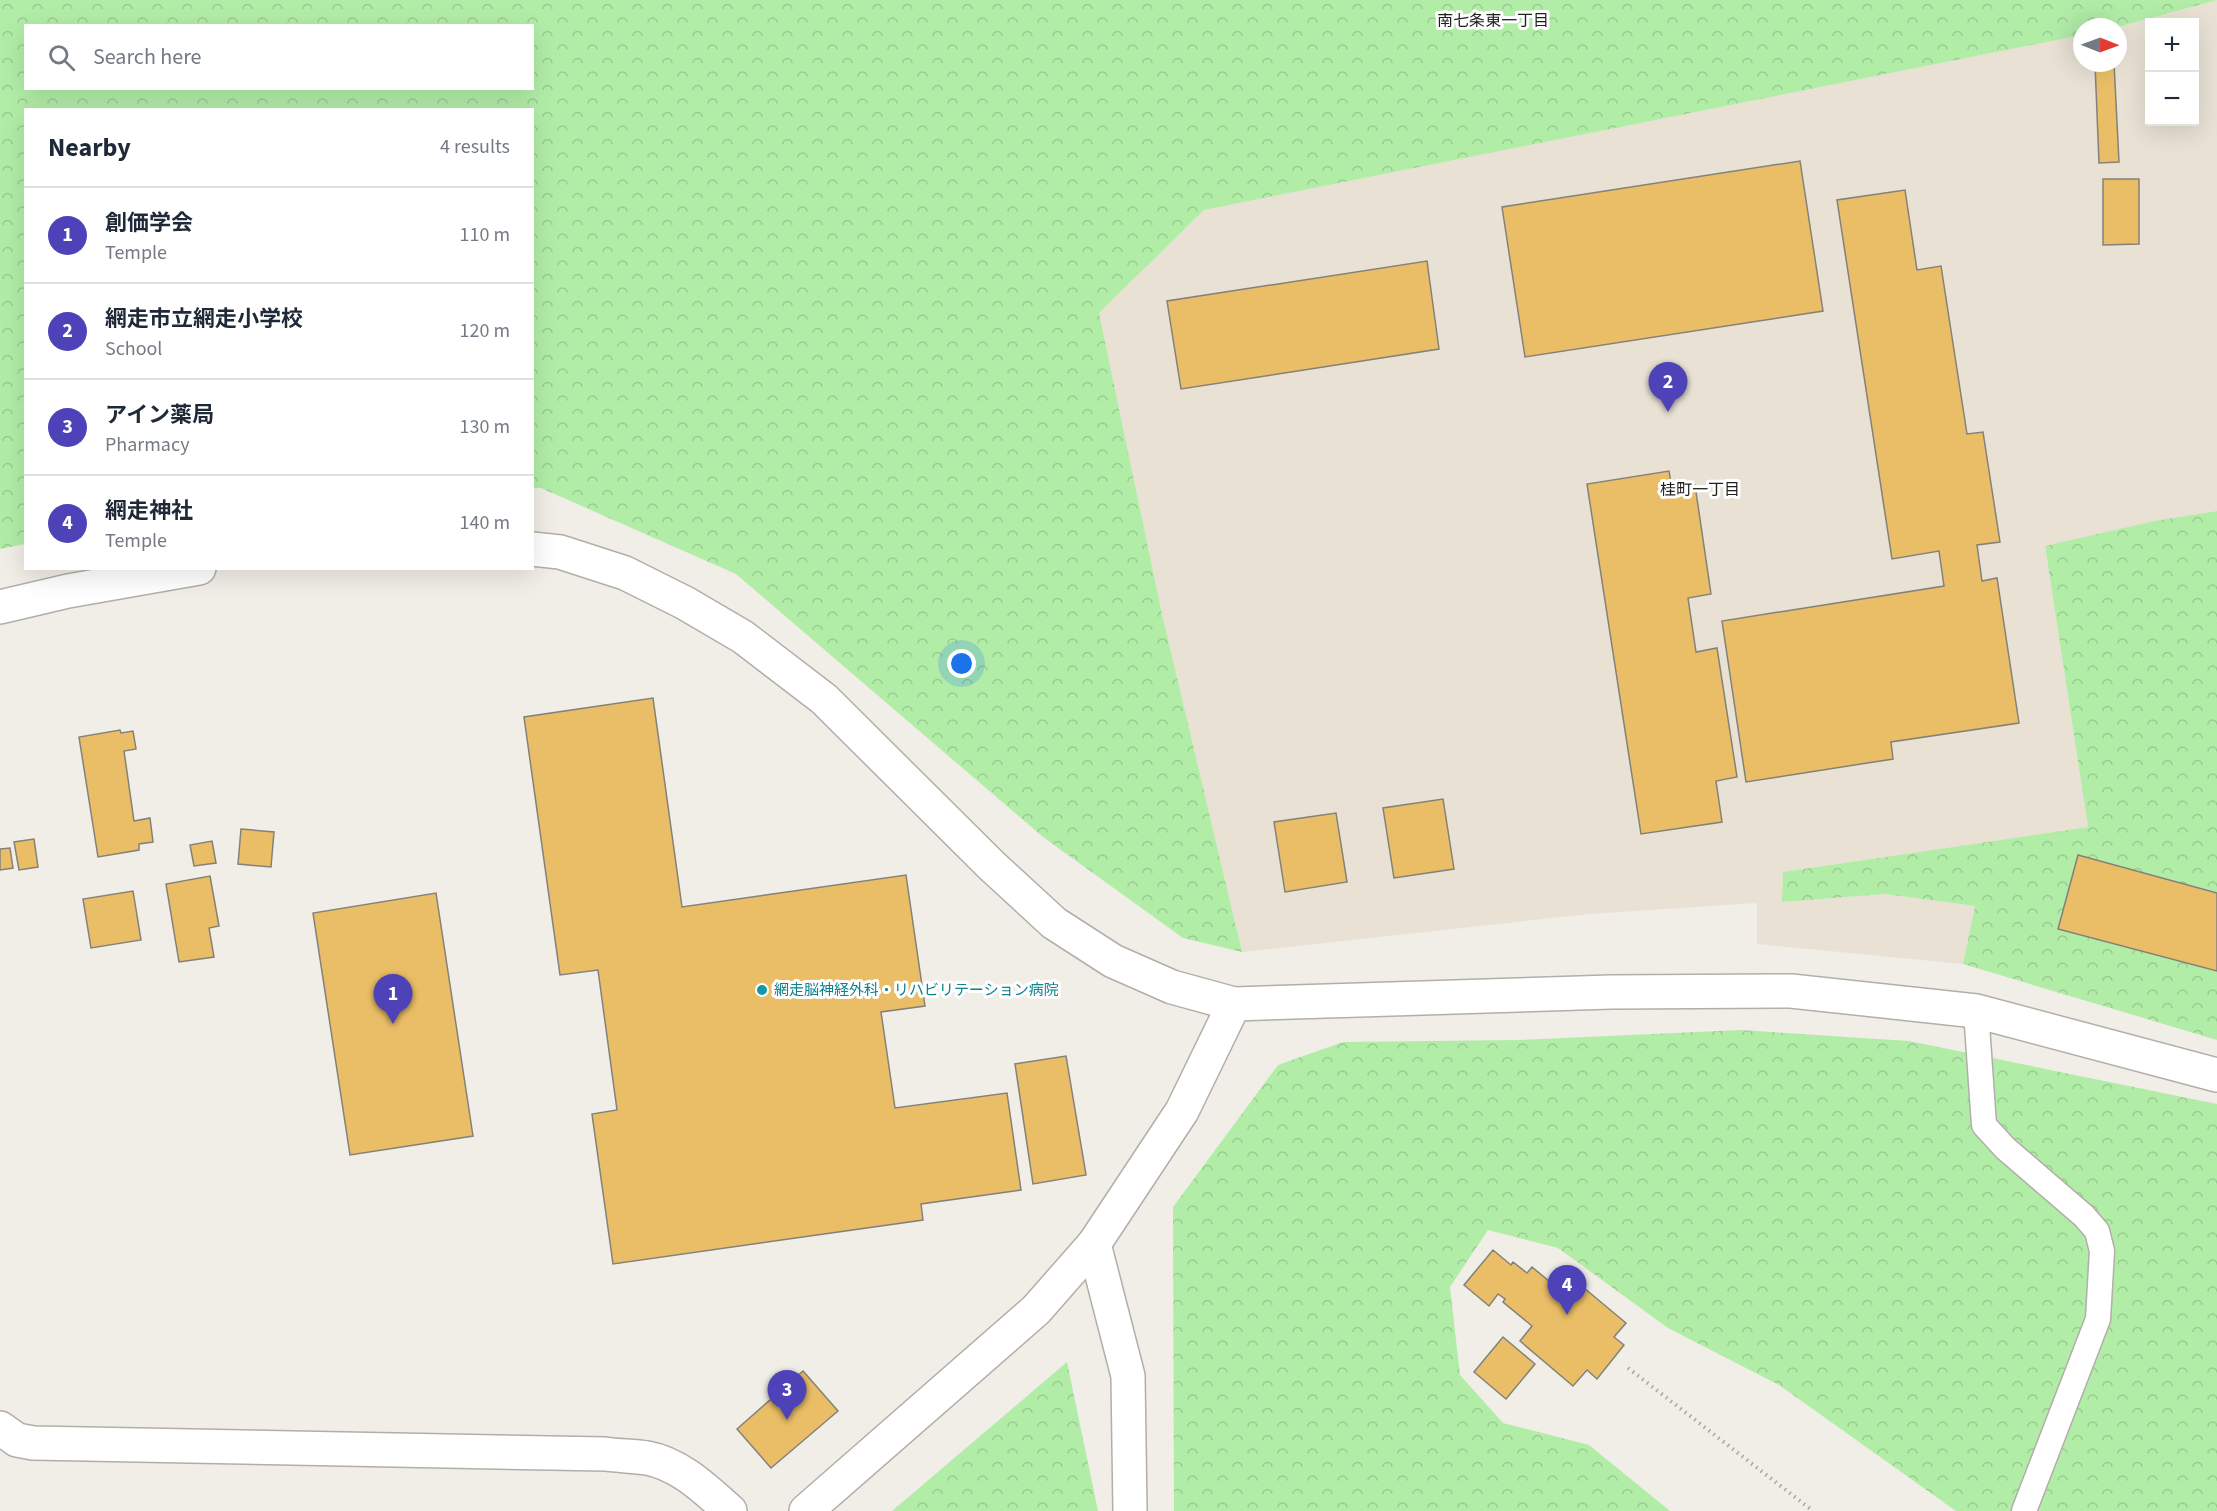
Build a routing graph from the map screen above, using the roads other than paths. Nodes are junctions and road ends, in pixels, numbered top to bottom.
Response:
1 (534, 549) edge
2 (188, 570) edge
3 (0, 607) edge
4 (1234, 1004) junction
5 (1976, 1011) junction
6 (2217, 1075) edge
7 (1094, 1244) junction
8 (0, 1428) edge
9 (730, 1511) edge
10 (806, 1511) edge
11 (1130, 1511) edge
12 (2024, 1511) edge

1 - 4 street
2 - 3 street
4 - 5 street
4 - 7 street
5 - 6 street
5 - 12 lane
7 - 10 street
7 - 11 street
8 - 9 street

